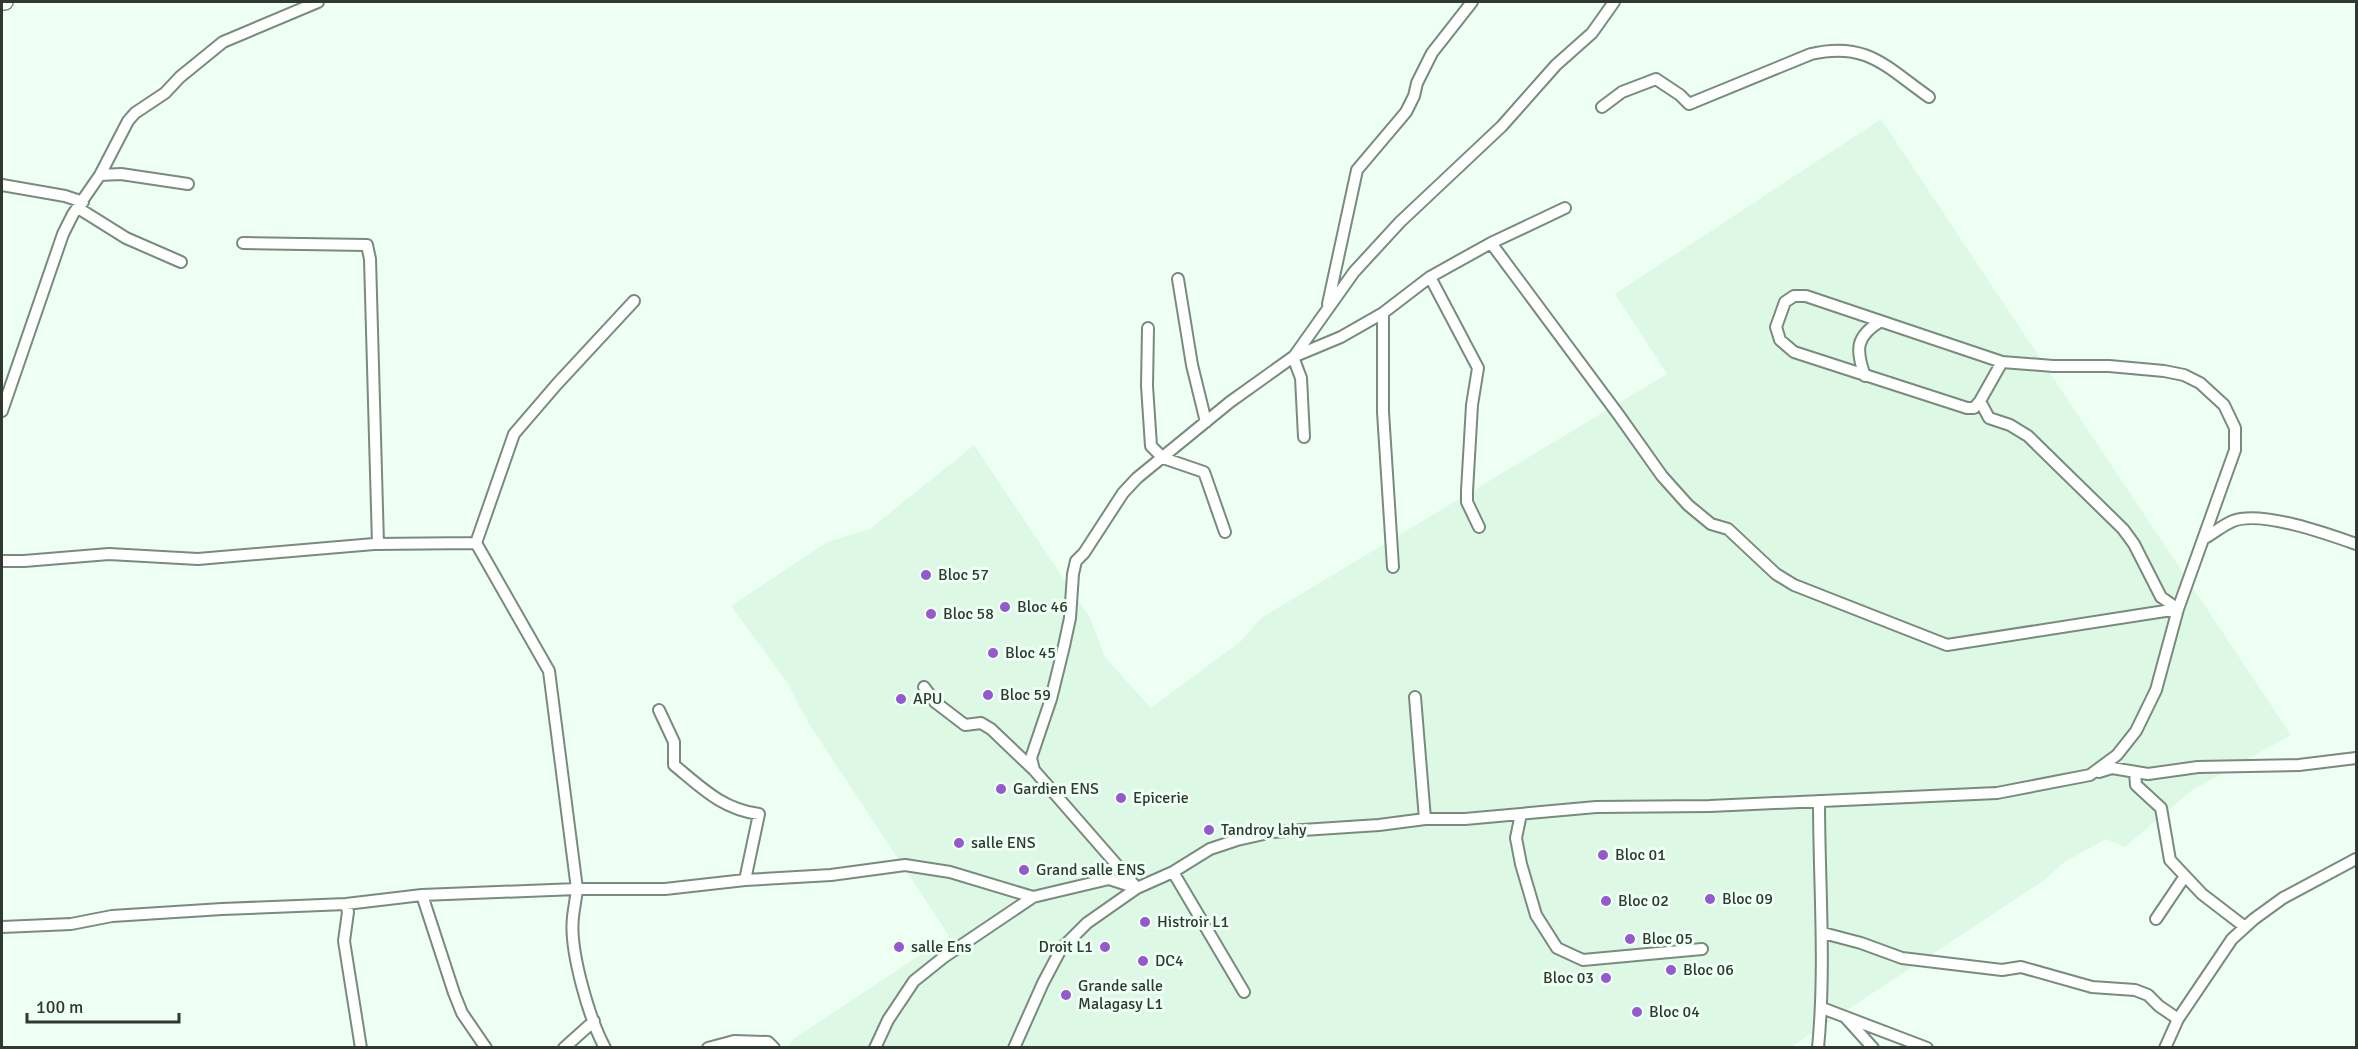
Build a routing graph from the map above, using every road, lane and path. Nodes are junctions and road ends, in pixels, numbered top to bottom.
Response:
1 (318, 2) edge
2 (1472, 2) edge
3 (1614, 2) edge
4 (1929, 96) dead end
5 (1602, 107) dead end
6 (100, 175) junction
7 (188, 184) dead end
8 (2, 185) edge
9 (80, 205) junction
10 (1565, 208) dead end
11 (243, 243) dead end
12 (1491, 243) junction
13 (181, 262) dead end
14 (1430, 277) junction
15 (1178, 279) dead end
16 (634, 301) dead end
17 (1327, 307) junction
18 (1383, 313) junction
19 (1881, 321) junction
20 (1148, 328) dead end
21 (1293, 357) junction
22 (2002, 362) junction
23 (1865, 376) junction
24 (1980, 402) junction
25 (2, 411) edge
26 (1206, 422) junction
27 (1304, 437) dead end
28 (1163, 458) junction
29 (1479, 527) dead end
30 (1225, 532) dead end
31 (2205, 538) junction
32 (476, 543) junction
33 (378, 544) junction
34 (2356, 544) edge
35 (2, 561) edge
36 (1393, 567) dead end
37 (2178, 609) junction
38 (924, 687) dead end
39 (1415, 697) dead end
40 (659, 710) dead end
41 (2356, 758) edge
42 (1034, 770) junction
43 (2135, 772) junction
44 (2090, 775) junction
45 (1819, 801) junction
46 (1521, 814) junction
47 (1425, 819) junction
48 (2356, 859) edge
49 (1173, 872) junction
50 (2185, 876) junction
51 (745, 880) junction
52 (1137, 888) junction
53 (577, 889) junction
54 (422, 895) junction
55 (1033, 897) junction
56 (346, 904) junction
57 (2156, 919) dead end
58 (2, 927) edge
59 (2245, 927) junction
60 (1823, 933) junction
61 (1702, 949) dead end
62 (1244, 992) dead end
63 (1822, 1008) junction
64 (1846, 1017) junction
65 (2178, 1018) junction
66 (594, 1021) junction
67 (2164, 1046) edge
68 (362, 1047) edge
69 (486, 1047) edge
70 (564, 1047) edge
71 (605, 1047) edge
72 (708, 1047) edge
73 (774, 1047) edge
74 (875, 1047) edge
75 (1014, 1047) edge
76 (1818, 1047) edge
77 (1873, 1047) edge
78 (1928, 1047) edge

1 - 6 street
2 - 17 street
3 - 17 street
4 - 5 street
6 - 7 street
6 - 9 street
8 - 9 street
9 - 13 street
9 - 25 street
10 - 12 street
11 - 33 street
12 - 14 street
12 - 37 street
14 - 18 street
14 - 29 street
15 - 26 street
16 - 32 street
17 - 21 street
18 - 21 street
18 - 36 street
19 - 22 street
19 - 23 street
19 - 23 street
20 - 28 street
21 - 26 street
21 - 27 street
22 - 24 street
22 - 31 street
23 - 24 street
24 - 37 street
26 - 28 street
28 - 30 street
28 - 42 street
31 - 34 street
31 - 37 street
32 - 33 street
32 - 53 street
33 - 35 street
37 - 44 street
38 - 42 street
39 - 47 street
40 - 51 street
41 - 43 street
42 - 52 street
43 - 44 street
43 - 50 street
44 - 45 street
45 - 46 street
45 - 60 street
46 - 47 street
46 - 61 street
47 - 49 street
48 - 59 street
49 - 52 street
49 - 62 street
50 - 57 street
50 - 59 street
51 - 53 street
51 - 55 street
52 - 55 street
52 - 75 street
53 - 54 street
53 - 66 street
54 - 56 street
54 - 69 street
55 - 74 street
56 - 58 street
56 - 68 street
59 - 65 street
60 - 63 street
60 - 65 street
63 - 64 street
63 - 76 street
64 - 77 street
64 - 78 street
65 - 67 street
66 - 70 street
66 - 71 street
72 - 73 street

